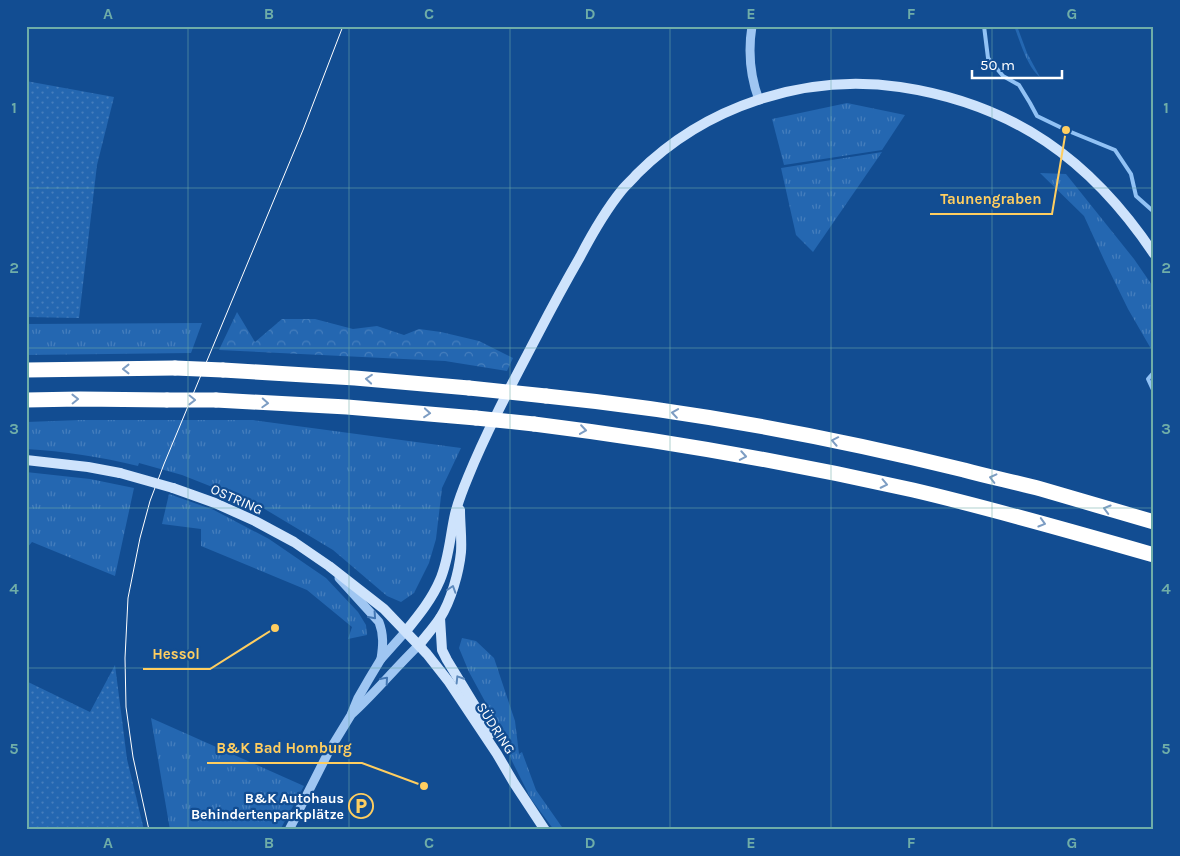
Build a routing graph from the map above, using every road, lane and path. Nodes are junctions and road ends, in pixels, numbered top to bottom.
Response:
1 (752, 26) edge
2 (759, 100) junction
3 (1154, 254) edge
4 (26, 370) edge
5 (26, 400) edge
6 (26, 460) edge
7 (461, 496) junction
8 (1154, 522) edge
9 (1154, 555) edge
10 (329, 566) junction
11 (440, 618) junction
12 (406, 631) junction
13 (419, 645) junction
14 (382, 659) junction
15 (351, 715) junction
16 (497, 754) junction
17 (289, 830) edge
18 (544, 830) edge

1 - 2 street
2 - 3 main road
2 - 7 main road
8 -> 4 highway, bridge
5 -> 9 highway, bridge
6 - 10 main road, OSTRING, bridge
11 -> 7 main road
7 - 12 main road
10 - 12 main road, OSTRING
10 -> 14 street
11 - 13 main road
16 -> 11 main road
12 - 13 main road, SÜDRING
12 - 14 street
15 -> 13 street
13 - 16 main road, SÜDRING
14 - 15 street
15 - 17 street
16 - 18 main road, SÜDRING

